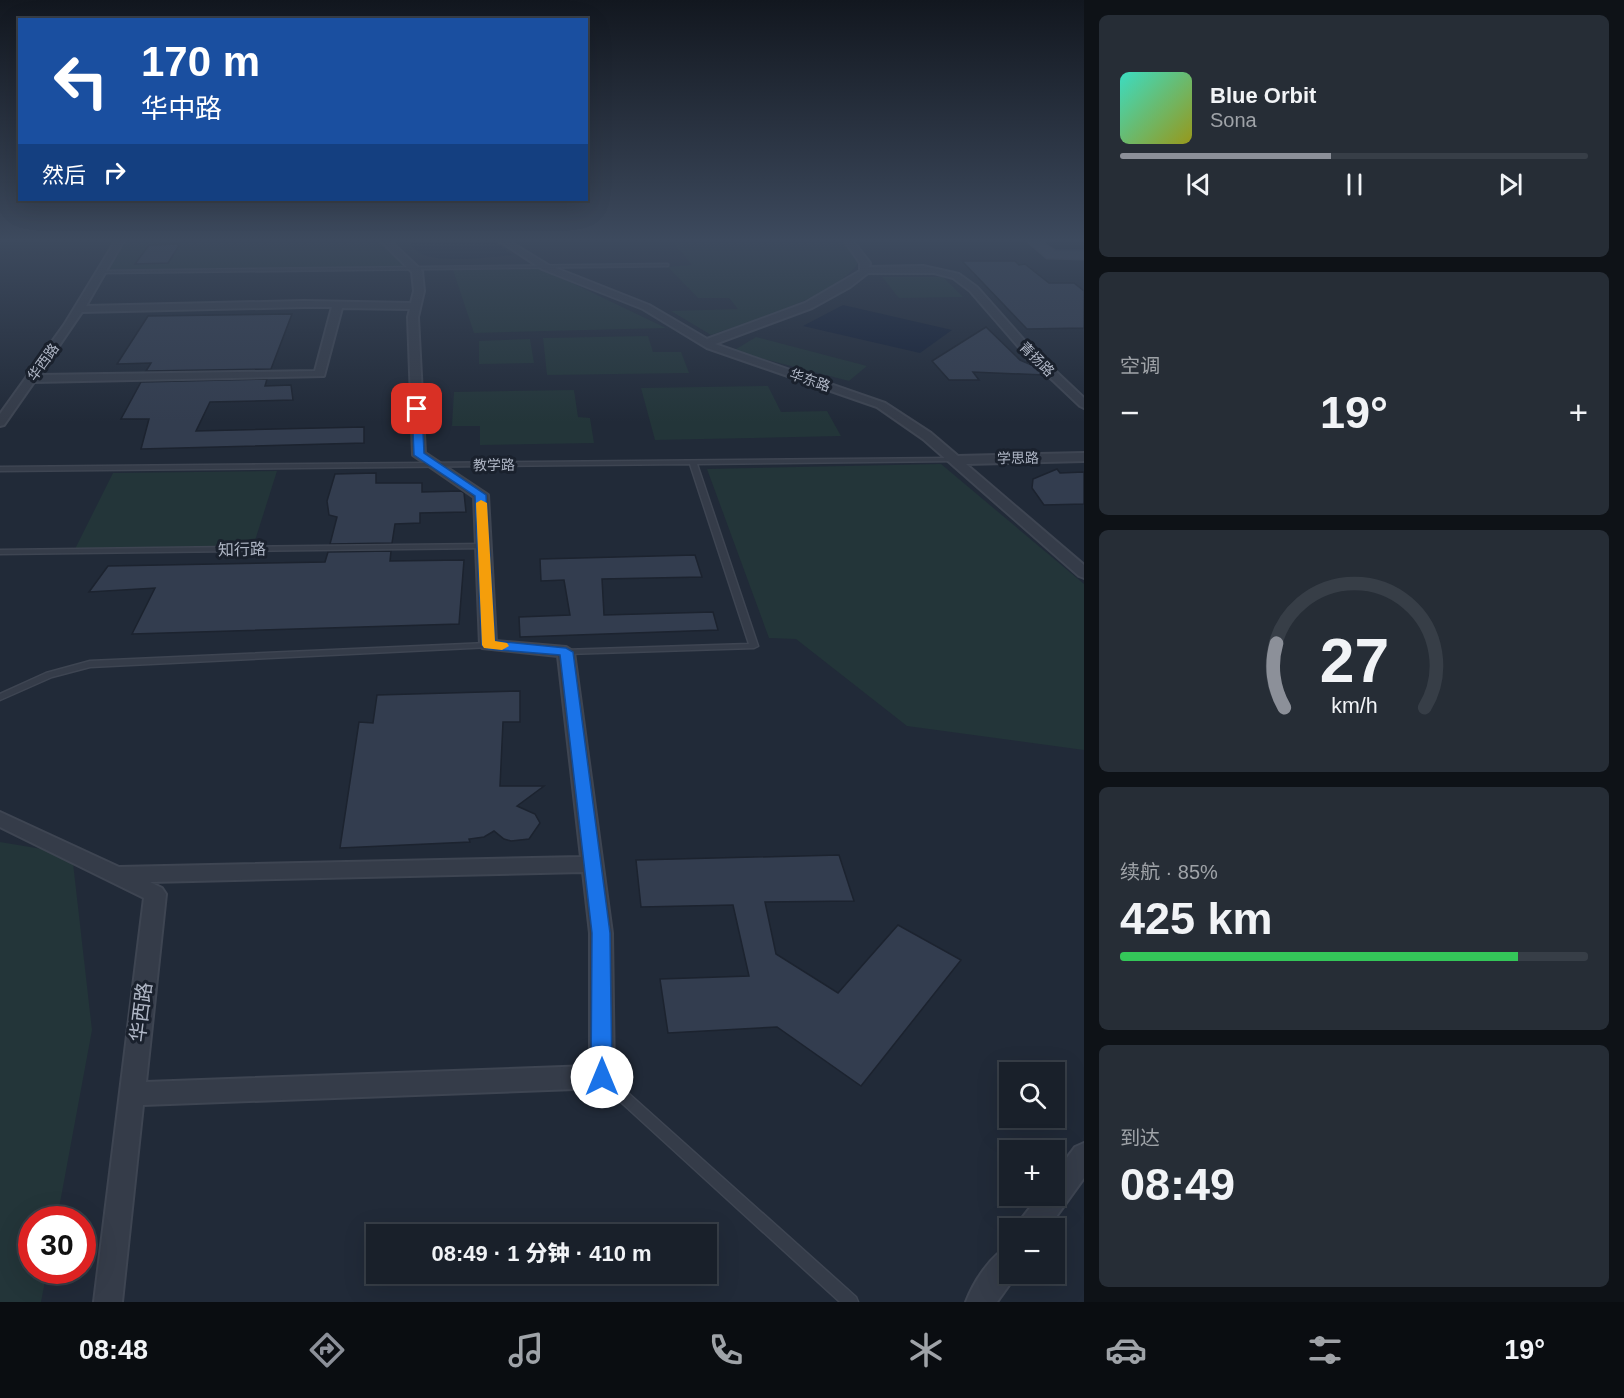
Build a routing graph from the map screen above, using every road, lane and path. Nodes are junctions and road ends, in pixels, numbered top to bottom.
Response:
1 (84, 301) edge
2 (417, 301) edge
3 (628, 301) edge
4 (818, 301) edge
5 (982, 301) edge
6 (338, 304) junction
7 (416, 306) junction
8 (79, 309) junction
9 (706, 343) junction
10 (31, 379) junction
11 (1084, 404) edge
12 (0, 422) edge
13 (1084, 457) edge
14 (952, 460) junction
15 (693, 463) junction
16 (435, 465) junction
17 (0, 469) edge
18 (484, 546) junction
19 (0, 552) edge
20 (1084, 573) edge
21 (488, 645) junction
22 (566, 652) junction
23 (0, 697) edge
24 (0, 819) edge
25 (592, 864) junction
26 (115, 875) junction
27 (602, 1077) junction
28 (132, 1094) junction
29 (1084, 1156) edge
30 (1039, 1218) edge
31 (999, 1275) edge
32 (108, 1302) edge
33 (851, 1302) edge
34 (980, 1302) edge

1 - 8 street, 华西路
2 - 7 street
3 - 9 street, 华东路
4 - 9 street
5 - 11 street, 青扬路
6 - 7 street
6 - 8 street
6 - 10 street
7 - 16 street
8 - 10 street, 华西路
9 - 14 street, 华东路
10 - 12 street, 华西路
13 - 14 street, 学思路
14 - 15 lane, 教学路
14 - 20 street, 华东路
15 - 16 lane, 教学路
15 - 22 lane
16 - 17 lane, 教学路
16 - 18 street
18 - 19 lane, 知行路
18 - 21 street
21 - 22 street
21 - 23 lane
22 - 25 street
24 - 26 street, 华西路
25 - 26 street
25 - 27 street
26 - 28 street, 华西路
27 - 28 street
27 - 33 lane
28 - 32 street, 华西路
29 - 30 street
31 - 34 street

